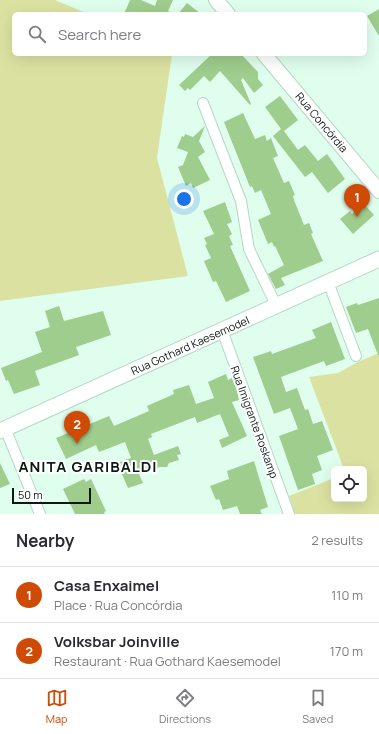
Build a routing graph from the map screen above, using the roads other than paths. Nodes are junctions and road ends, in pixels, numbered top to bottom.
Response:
1 (216, 0) edge
2 (226, 12) edge
3 (266, 56) edge
4 (203, 103) dead end
5 (379, 191) edge
6 (379, 259) edge
7 (328, 282) junction
8 (276, 305) junction
9 (222, 330) junction
10 (356, 356) dead end
11 (3, 429) edge
12 (40, 514) edge
13 (289, 514) edge

1 - 2 street
3 - 5 street, Rua Concórdia
4 - 8 street
6 - 7 main road, Rua Gothard Kaesemodel
7 - 8 main road, Rua Gothard Kaesemodel
7 - 10 street
8 - 9 main road, Rua Gothard Kaesemodel
9 - 11 main road, Rua Gothard Kaesemodel
9 - 13 street, Rua Imigrante Roskamp
11 - 12 street

